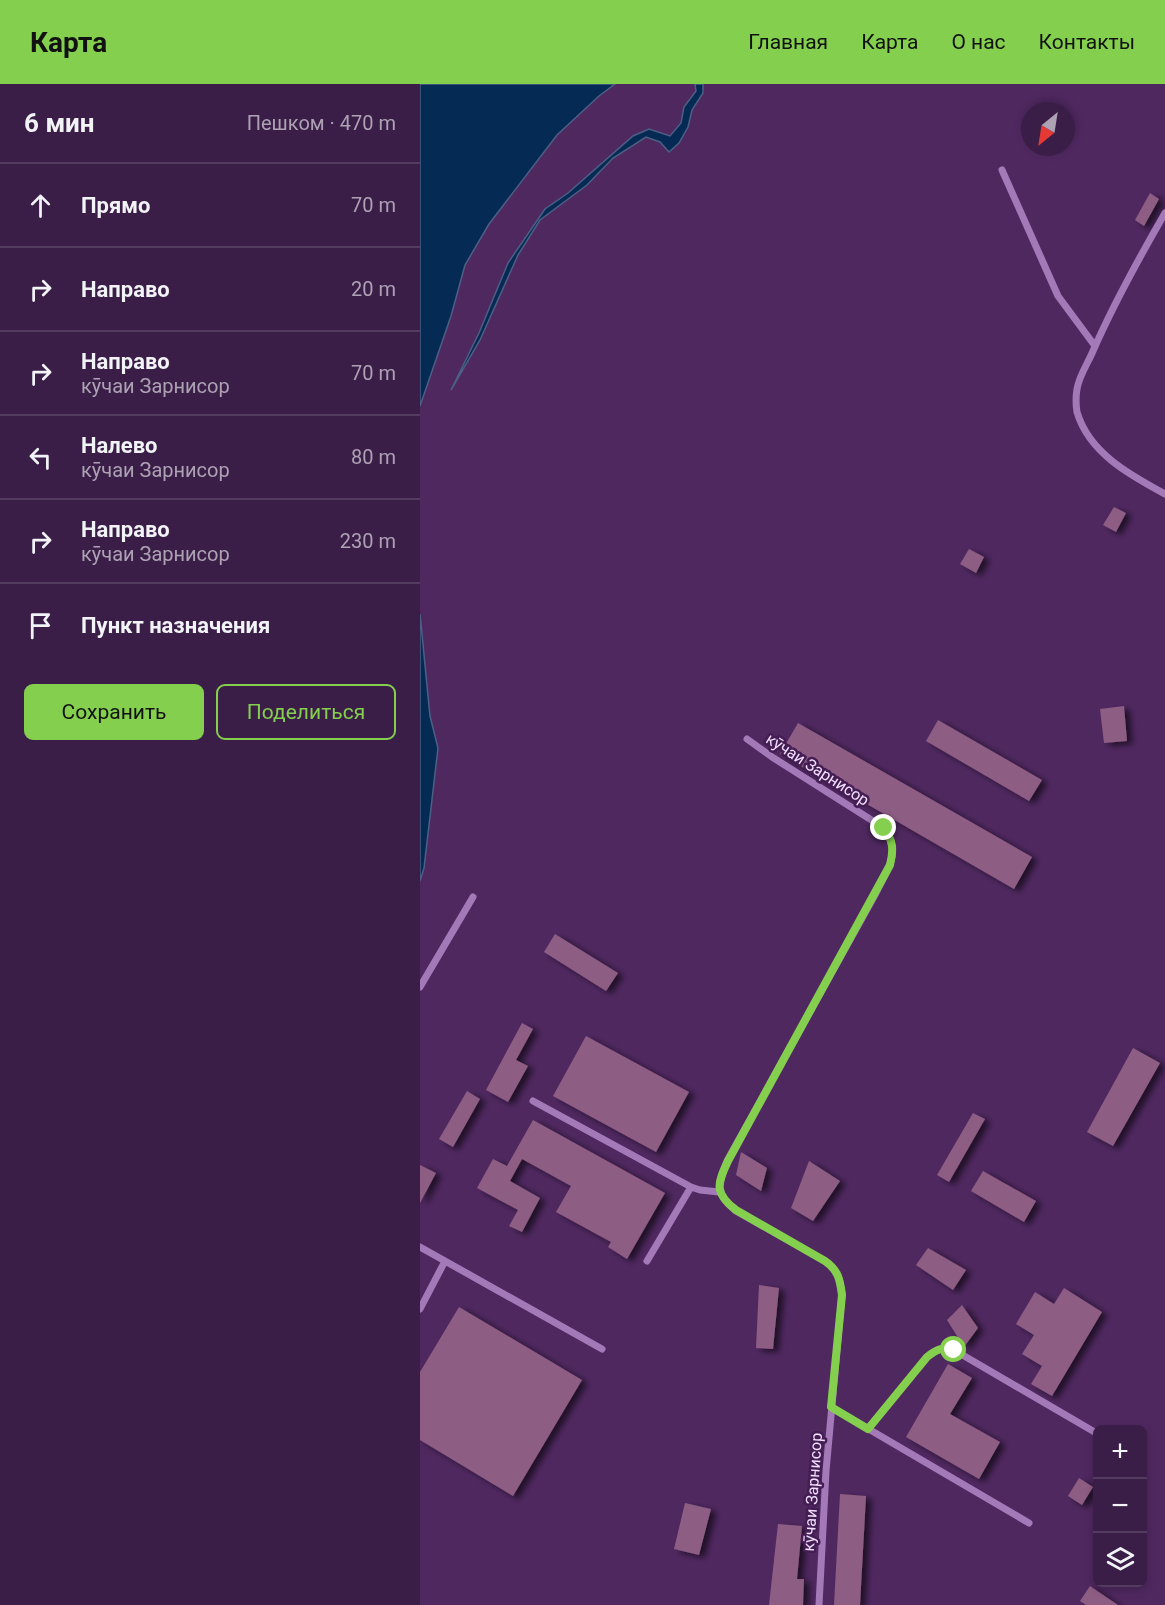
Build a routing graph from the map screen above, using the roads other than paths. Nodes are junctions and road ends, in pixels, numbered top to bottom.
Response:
1 (1002, 170) dead end
2 (1165, 213) edge
3 (1095, 346) junction
4 (1165, 494) edge
5 (747, 739) dead end
6 (473, 897) dead end
7 (420, 987) edge
8 (533, 1101) dead end
9 (691, 1187) junction
10 (719, 1192) junction
11 (420, 1247) edge
12 (445, 1261) junction
13 (646, 1261) dead end
14 (420, 1309) edge
15 (602, 1349) dead end
16 (831, 1407) junction
17 (868, 1429) junction
18 (1093, 1431) edge
19 (1029, 1523) dead end
20 (819, 1605) edge

1 - 3 lane
2 - 3 lane
3 - 4 lane
5 - 10 lane, кӯчаи Зарнисор
6 - 7 lane
8 - 9 lane
9 - 10 lane
9 - 13 lane
10 - 16 lane, кӯчаи Зарнисор
11 - 12 lane
12 - 14 lane
12 - 15 lane
16 - 17 lane
16 - 20 lane, кӯчаи Зарнисор
17 - 18 lane
17 - 19 lane

